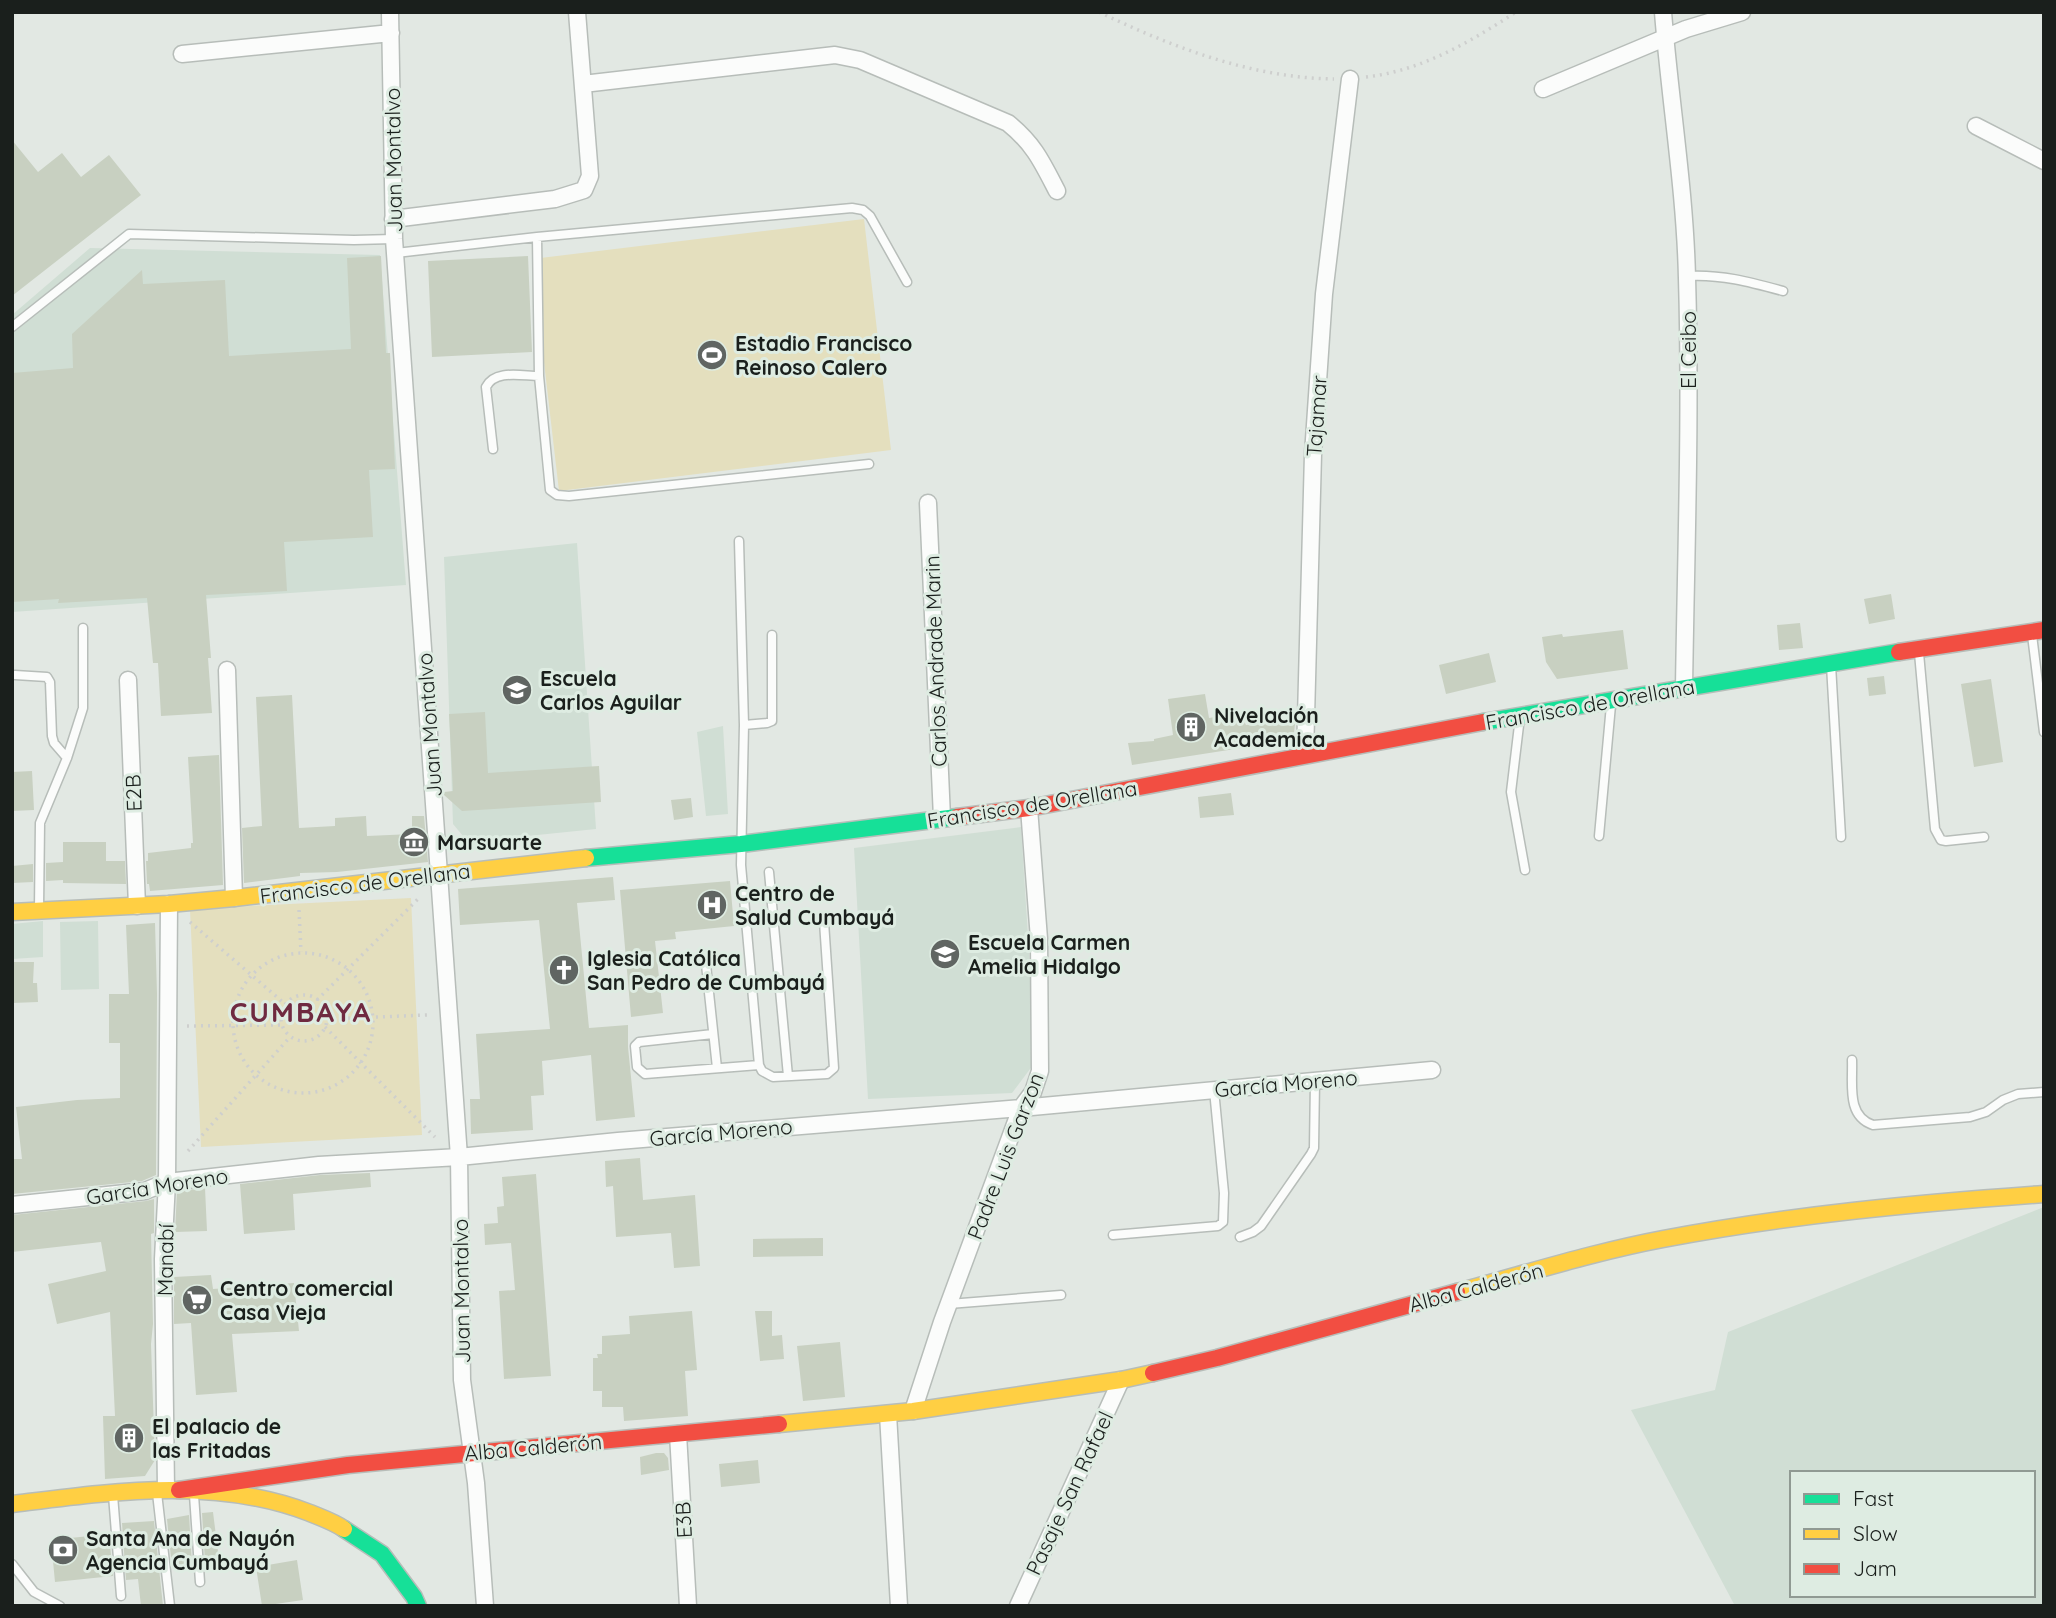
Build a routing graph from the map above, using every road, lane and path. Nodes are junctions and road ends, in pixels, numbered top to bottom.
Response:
1 (390, 12) edge
2 (577, 12) edge
3 (1099, 12) edge
4 (1516, 12) edge
5 (1663, 12) edge
6 (1742, 12) edge
7 (391, 33) junction
8 (1665, 38) junction
9 (182, 54) dead end
10 (1350, 79) junction
11 (583, 84) junction
12 (1543, 89) dead end
13 (1976, 126) dead end
14 (2044, 161) edge
15 (1056, 191) dead end
16 (393, 219) junction
17 (537, 237) junction
18 (395, 246) junction
19 (1687, 276) junction
20 (907, 282) dead end
21 (1783, 291) dead end
22 (12, 327) edge
23 (540, 376) junction
24 (493, 449) dead end
25 (869, 464) dead end
26 (928, 503) dead end
27 (739, 541) dead end
28 (83, 628) dead end
29 (2038, 631) edge
30 (772, 635) dead end
31 (1919, 650) junction
32 (1831, 663) junction
33 (228, 670) dead end
34 (15, 676) dead end
35 (128, 680) dead end
36 (1684, 688) junction
37 (1611, 702) junction
38 (1520, 715) junction
39 (744, 725) junction
40 (2044, 732) edge
41 (1305, 755) junction
42 (67, 758) junction
43 (1029, 808) junction
44 (942, 818) junction
45 (1599, 836) dead end
46 (1841, 837) dead end
47 (1984, 837) dead end
48 (741, 844) junction
49 (1525, 870) dead end
50 (769, 872) dead end
51 (440, 874) junction
52 (420, 897) dead end
53 (234, 898) junction
54 (169, 904) junction
55 (137, 906) junction
56 (39, 911) junction
57 (12, 912) edge
58 (189, 921) dead end
59 (824, 922) dead end
60 (299, 923) dead end
61 (301, 953) junction
62 (705, 955) dead end
63 (349, 969) junction
64 (251, 976) junction
65 (317, 1000) junction
66 (285, 1005) junction
67 (427, 1015) dead end
68 (374, 1017) junction
69 (327, 1019) junction
70 (233, 1024) junction
71 (282, 1025) junction
72 (185, 1026) dead end
73 (325, 1027) junction
74 (713, 1034) junction
75 (290, 1037) junction
76 (1852, 1060) dead end
77 (361, 1063) junction
78 (759, 1065) junction
79 (717, 1068) junction
80 (1432, 1070) dead end
81 (256, 1075) junction
82 (788, 1076) junction
83 (1315, 1081) junction
84 (1214, 1090) junction
85 (2044, 1092) edge
86 (1021, 1108) junction
87 (435, 1137) dead end
88 (188, 1152) dead end
89 (459, 1157) junction
90 (167, 1182) junction
91 (2044, 1194) edge
92 (12, 1205) edge
93 (1113, 1235) dead end
94 (1240, 1237) dead end
95 (1061, 1295) dead end
96 (949, 1304) junction
97 (1121, 1380) junction
98 (913, 1411) junction
99 (888, 1414) junction
100 (678, 1434) junction
101 (472, 1452) junction
102 (174, 1490) junction
103 (113, 1492) junction
104 (12, 1504) edge
105 (12, 1564) edge
106 (200, 1582) dead end
107 (121, 1596) dead end
108 (60, 1606) edge
109 (170, 1606) edge
110 (418, 1606) edge
111 (485, 1606) edge
112 (688, 1606) edge
113 (899, 1606) edge
114 (1018, 1606) edge

1 - 7 street, Juan Montalvo
2 - 11 street
3 - 10 path
4 - 10 path
5 - 8 street, El Ceibo
6 - 8 street
7 - 9 street
7 - 16 street, Juan Montalvo
8 - 12 street
8 - 19 street, El Ceibo
10 - 41 street, Tajamar
11 - 15 street
11 - 16 street
13 - 14 street
16 - 18 street, Juan Montalvo
17 - 18 lane
17 - 20 lane
17 - 23 lane
18 - 22 lane
18 - 51 street, Juan Montalvo
19 - 21 lane
19 - 36 street, El Ceibo
23 - 24 lane
23 - 25 lane
26 - 44 street, Carlos Andrade Marin
27 - 39 lane
28 - 42 lane
29 - 31 street, Francisco de Orellana
29 - 40 lane
30 - 39 lane
31 - 32 street, Francisco de Orellana
31 - 47 lane
32 - 36 street, Francisco de Orellana
32 - 46 lane
33 - 53 street
34 - 42 lane
35 - 55 street, E2B
36 - 37 street, Francisco de Orellana
37 - 38 street, Francisco de Orellana
37 - 45 lane
38 - 41 street, Francisco de Orellana
38 - 49 lane
39 - 48 lane
41 - 43 street, Francisco de Orellana
42 - 56 lane
43 - 44 street, Francisco de Orellana
43 - 86 street, Padre Luis Garzon
44 - 48 street, Francisco de Orellana
48 - 51 street, Francisco de Orellana
48 - 78 lane
50 - 82 lane
51 - 53 street, Francisco de Orellana
51 - 89 street, Juan Montalvo
52 - 63 path
53 - 54 street, Francisco de Orellana
54 - 55 street, Francisco de Orellana
54 - 90 street, Manabí
55 - 56 street, Francisco de Orellana
56 - 57 street, Francisco de Orellana
58 - 64 path
59 - 82 lane
60 - 61 path
61 - 63 path
61 - 64 path
62 - 74 lane
63 - 65 path
63 - 68 path
64 - 66 path
64 - 70 path
65 - 66 path
65 - 69 path
66 - 71 path
67 - 68 path
68 - 69 path
68 - 77 path
69 - 73 path
70 - 71 path
70 - 72 path
70 - 81 path
71 - 75 path
73 - 75 path
73 - 77 path
74 - 79 lane
74 - 79 lane
75 - 81 path
76 - 85 lane
77 - 81 path
77 - 87 path
78 - 79 lane
78 - 82 lane
80 - 83 street, García Moreno
81 - 88 path
83 - 84 street, García Moreno
83 - 94 lane
84 - 86 street, García Moreno
84 - 93 lane
86 - 89 street, García Moreno
86 - 96 street, Padre Luis Garzon
89 - 90 street, García Moreno
89 - 101 street, Juan Montalvo
90 - 92 street, García Moreno
90 - 102 street, Manabí
91 - 97 street, Alba Calderón
95 - 96 lane
96 - 98 street, Padre Luis Garzon
97 - 98 street, Alba Calderón
97 - 114 street, Pasaje San Rafael
98 - 99 street, Alba Calderón
99 - 100 street, Alba Calderón
99 - 113 street
100 - 101 street, Alba Calderón
100 - 112 street, E3B
101 - 102 street, Alba Calderón
101 - 111 street, Juan Montalvo
102 - 103 street
102 - 106 lane
102 - 109 lane
102 - 110 street
103 - 104 street
103 - 107 lane
105 - 108 lane

